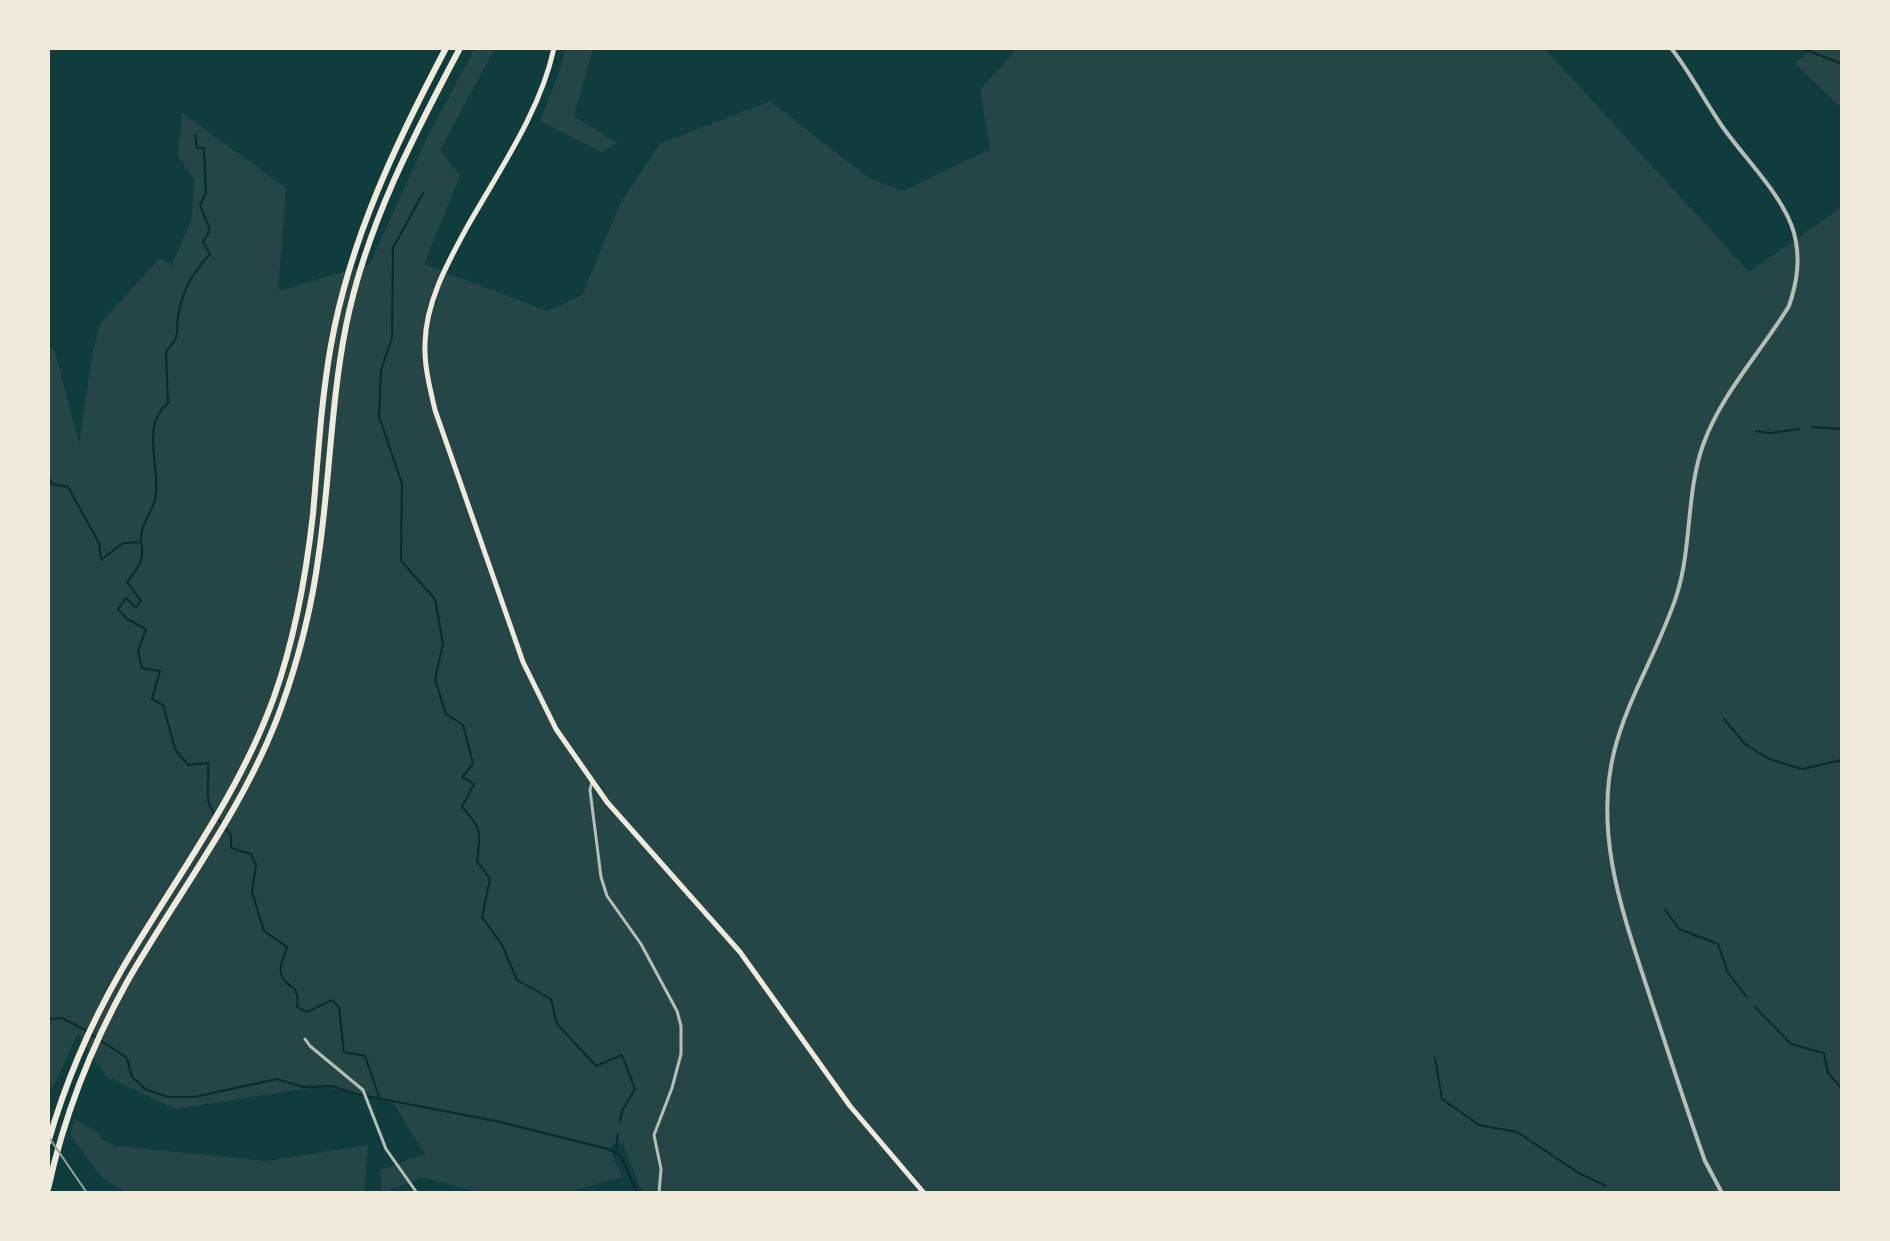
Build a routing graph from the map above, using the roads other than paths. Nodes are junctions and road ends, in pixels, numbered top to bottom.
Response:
1 (446, 48) edge
2 (460, 48) edge
3 (554, 48) edge
4 (1671, 48) edge
5 (592, 782) junction
6 (305, 1039) dead end
7 (48, 1143) edge
8 (48, 1189) edge
9 (417, 1193) edge
10 (659, 1193) edge
11 (924, 1193) edge
12 (1722, 1193) edge

1 - 7 highway
2 - 8 highway
3 - 5 main road
4 - 12 street
5 - 10 street
5 - 11 main road
6 - 9 street

